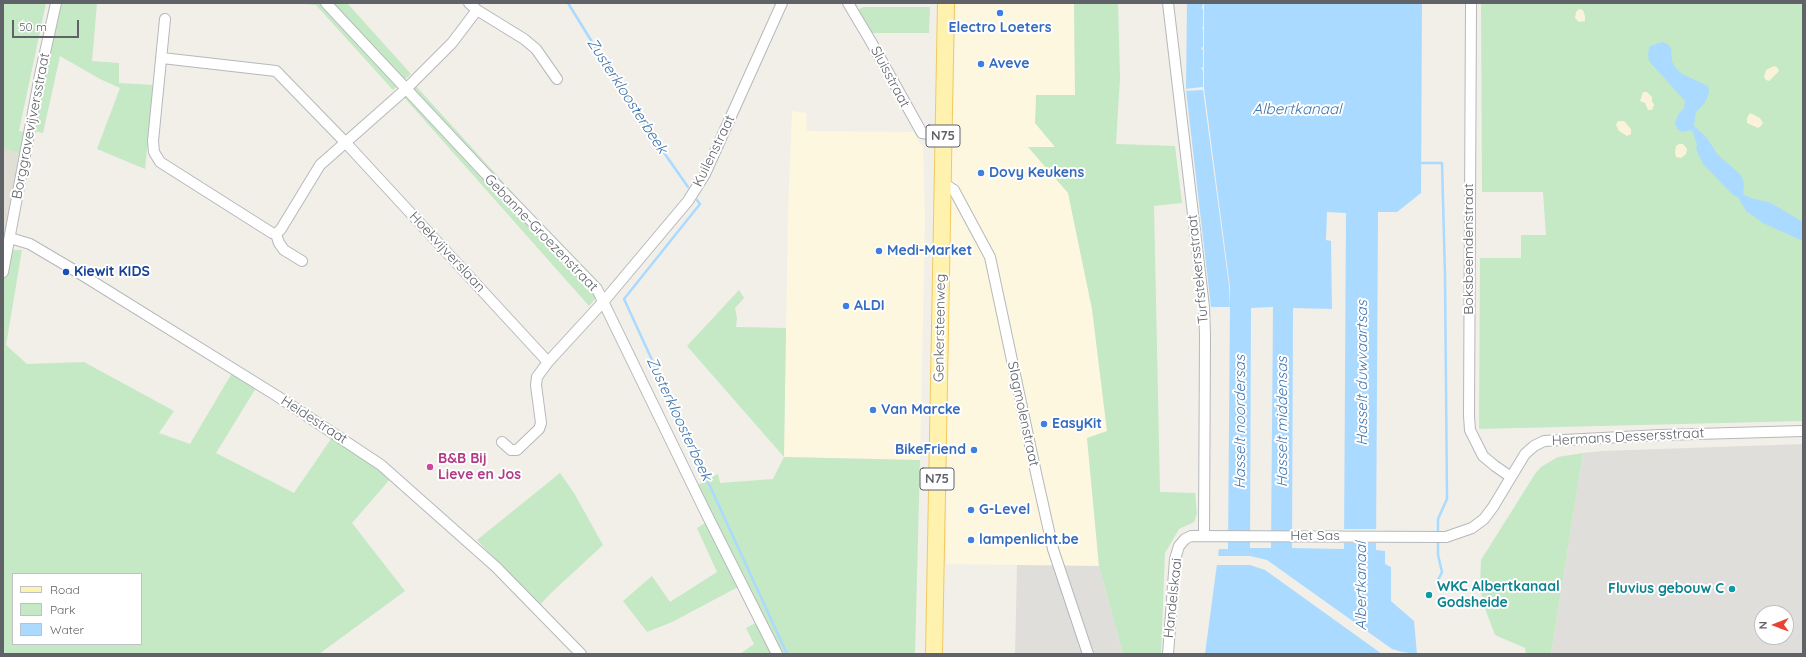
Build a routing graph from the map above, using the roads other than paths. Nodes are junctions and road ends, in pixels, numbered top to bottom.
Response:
1 (56, 3) edge
2 (326, 3) edge
3 (469, 3) edge
4 (782, 3) edge
5 (848, 3) edge
6 (946, 3) edge
7 (1168, 3) edge
8 (1471, 3) edge
9 (477, 10) junction
10 (165, 19) dead end
11 (162, 58) junction
12 (557, 79) dead end
13 (406, 89) junction
14 (943, 136) junction
15 (345, 142) junction
16 (943, 183) junction
17 (276, 234) junction
18 (10, 238) junction
19 (302, 261) dead end
20 (3, 272) edge
21 (604, 301) junction
22 (548, 362) junction
23 (1803, 431) edge
24 (502, 442) dead end
25 (1511, 477) junction
26 (1472, 528) joint
27 (1204, 536) junction
28 (581, 654) edge
29 (777, 654) edge
30 (934, 654) edge
31 (1088, 654) edge
32 (1168, 654) edge

1 - 18 street, Borggravevijversstraat
2 - 13 street, Gebanne-Groezenstraat
3 - 9 street
4 - 21 street, Kuilenstraat
5 - 14 street, Sluisstraat
6 - 14 main road, Genkersteenweg / N75
7 - 27 street, Turfstekersstraat
8 - 25 street, Boksbeemdenstraat
9 - 12 street
9 - 13 street
10 - 11 street
11 - 15 street, Hoekvijverslaan
11 - 17 street
13 - 15 street
13 - 21 street, Gebanne-Groezenstraat
14 - 16 main road, Genkersteenweg / N75
15 - 17 street
15 - 22 street, Hoekvijverslaan
16 - 30 main road, Genkersteenweg / N75
16 - 31 street, Slagmolenstraat
17 - 19 street
18 - 20 street, Borggravevijversstraat
18 - 28 street, Heidestraat
21 - 22 street
21 - 29 street, Gebanne-Groezenstraat
22 - 24 street
23 - 25 street, Hermans Dessersstraat
25 - 26 street, Hermans Dessersstraat
26 - 27 street, Het Sas
27 - 32 street, Handelskaai

